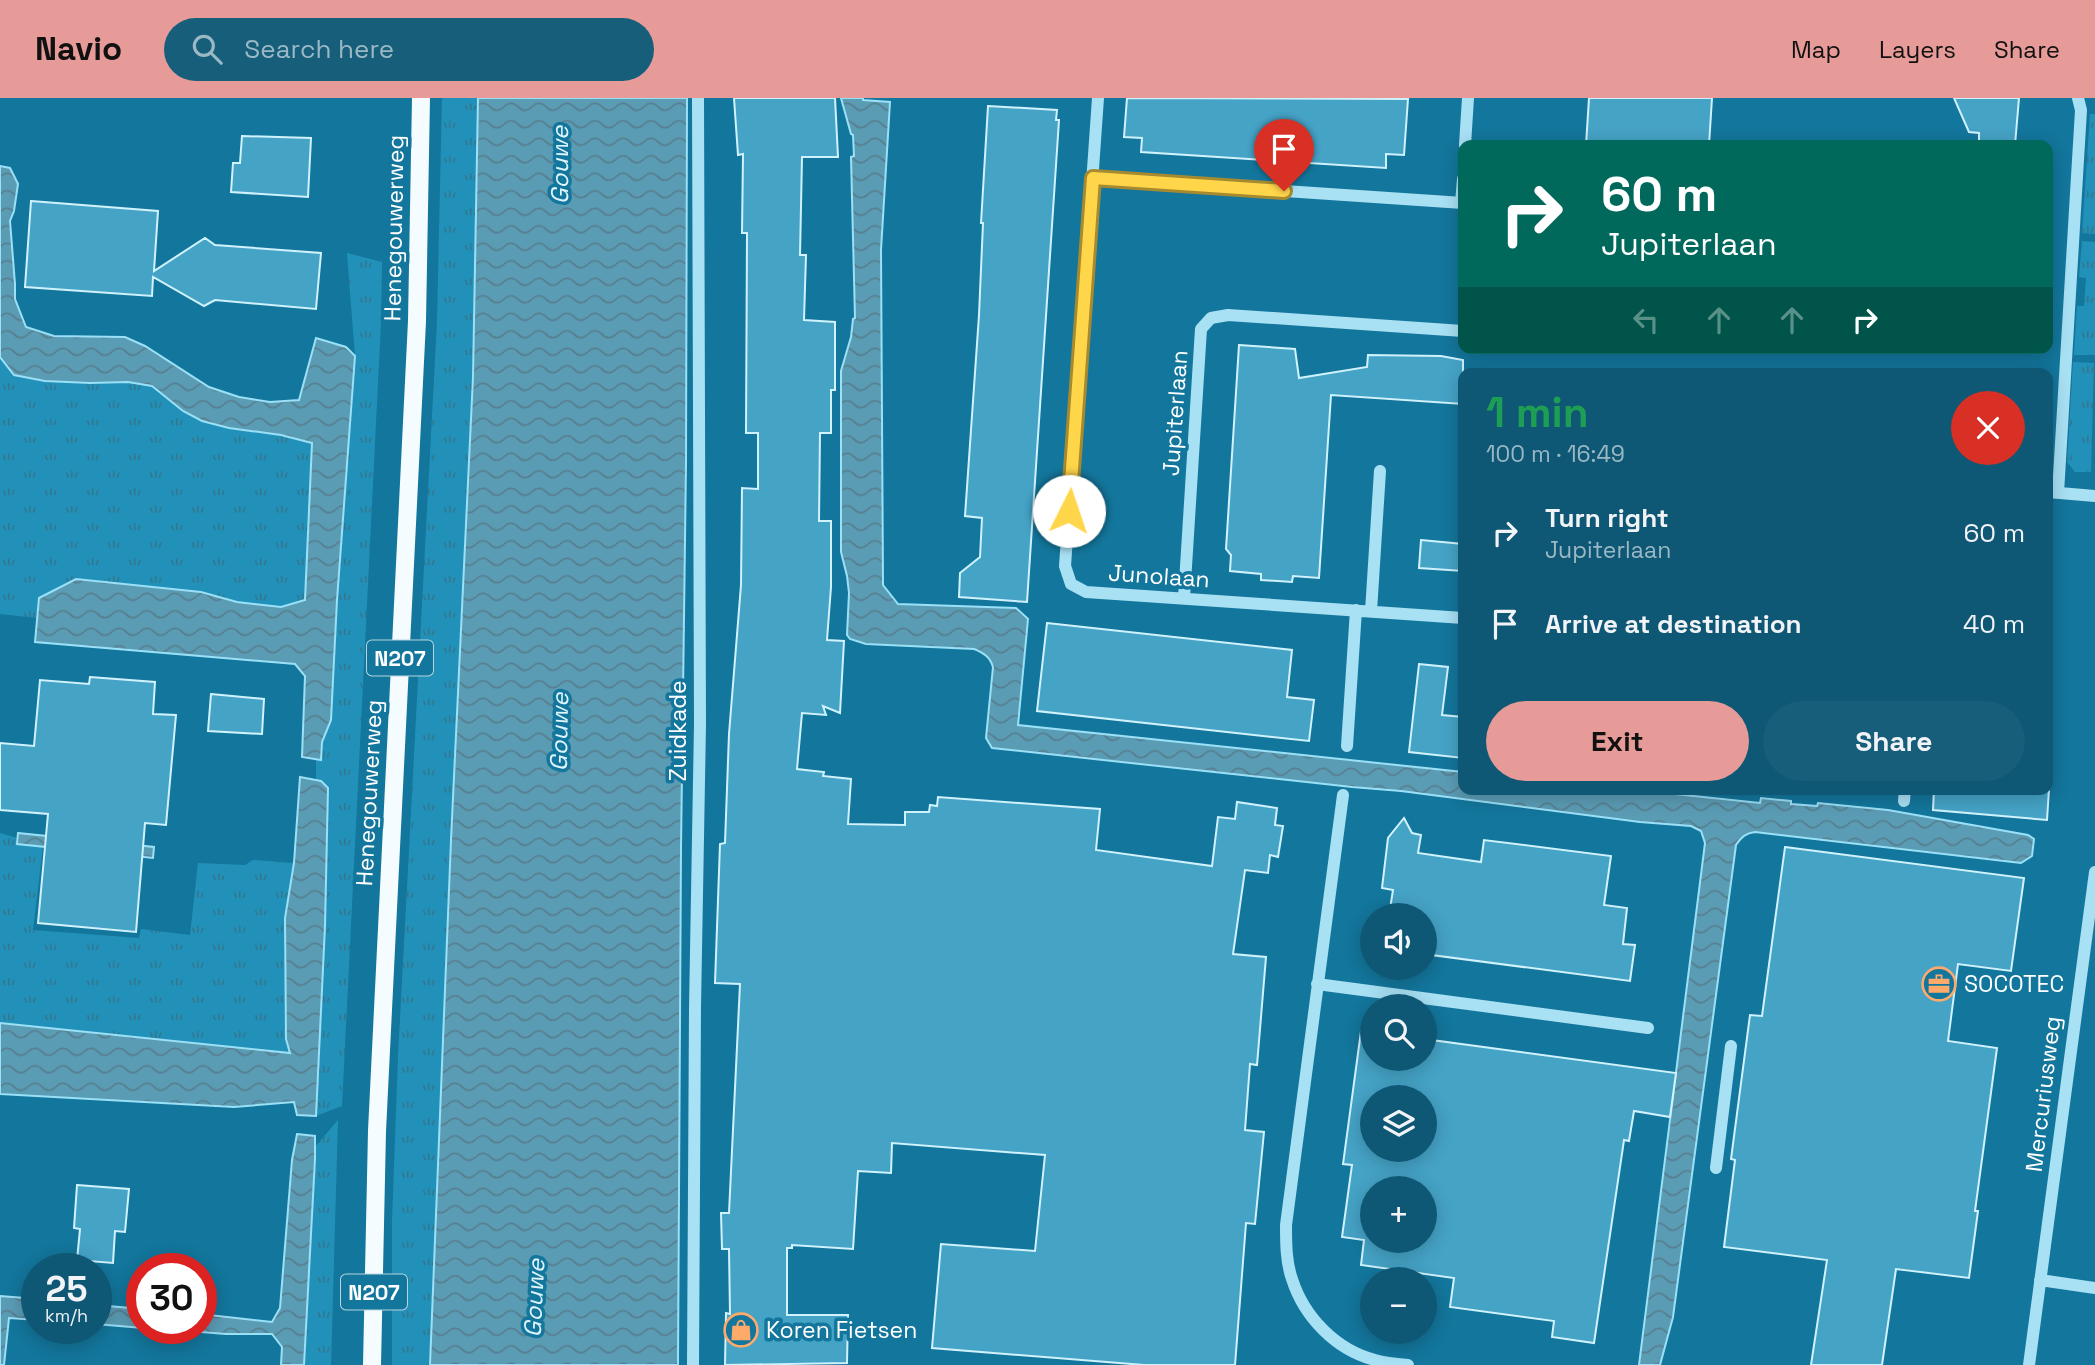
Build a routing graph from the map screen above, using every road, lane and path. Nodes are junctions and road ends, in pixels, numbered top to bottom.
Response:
1 (421, 98) edge
2 (698, 98) edge
3 (1098, 98) edge
4 (1468, 98) edge
5 (2078, 98) edge
6 (1465, 140) edge
7 (1093, 178) junction
8 (1458, 203) edge
9 (1458, 331) edge
10 (1380, 471) dead end
11 (2053, 493) edge
12 (2095, 496) edge
13 (1184, 598) junction
14 (1356, 610) junction
15 (1371, 611) junction
16 (1458, 618) edge
17 (1347, 746) dead end
18 (1343, 795) dead end
19 (2095, 872) edge
20 (1317, 984) junction
21 (1648, 1028) dead end
22 (1731, 1045) dead end
23 (1716, 1168) dead end
24 (2040, 1280) junction
25 (2095, 1288) edge
26 (373, 1365) edge
27 (693, 1365) edge
28 (1408, 1365) edge
29 (2029, 1365) edge

1 - 26 main road, Henegouwerweg / N207
2 - 27 street, Zuidkade
3 - 7 street, Junolaan
4 - 6 street
5 - 11 street
7 - 8 street
7 - 13 street, Junolaan
9 - 13 street, Jupiterlaan
10 - 15 street
11 - 12 street
13 - 14 street, Junolaan
14 - 15 street, Junolaan
14 - 17 street
15 - 16 street, Junolaan
18 - 20 street
19 - 24 street, Mercuriusweg
20 - 21 street
20 - 28 street
22 - 23 street
24 - 25 street
24 - 29 street, Mercuriusweg

